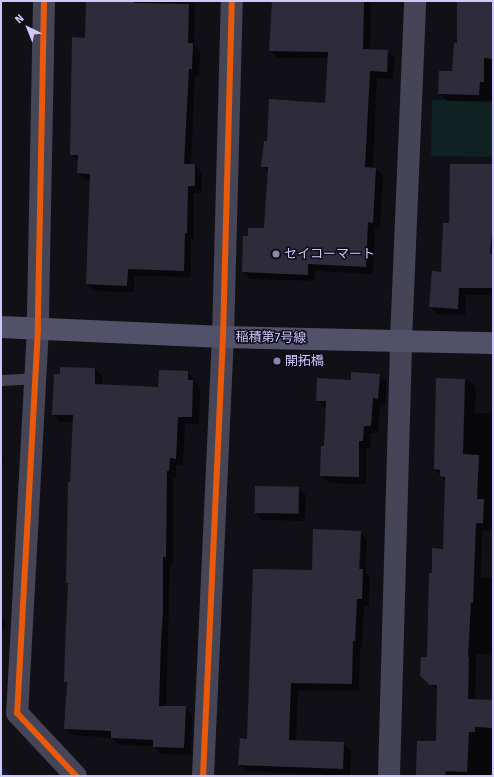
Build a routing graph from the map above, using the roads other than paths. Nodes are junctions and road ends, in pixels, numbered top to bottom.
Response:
1 (44, 1) edge
2 (232, 1) edge
3 (415, 1) edge
4 (1, 327) edge
5 (38, 328) junction
6 (223, 337) junction
7 (401, 340) junction
8 (493, 343) edge
9 (35, 378) junction
10 (1, 380) edge
11 (76, 776) edge
12 (203, 776) edge
13 (389, 776) edge

1 - 5 street
2 - 6 street
3 - 7 street
4 - 5 street, 稲積第7号線
5 - 6 street, 稲積第7号線
5 - 9 street
6 - 7 street, 稲積第7号線
6 - 12 street
7 - 8 street, 稲積第7号線
7 - 13 street
9 - 10 lane
9 - 11 street

